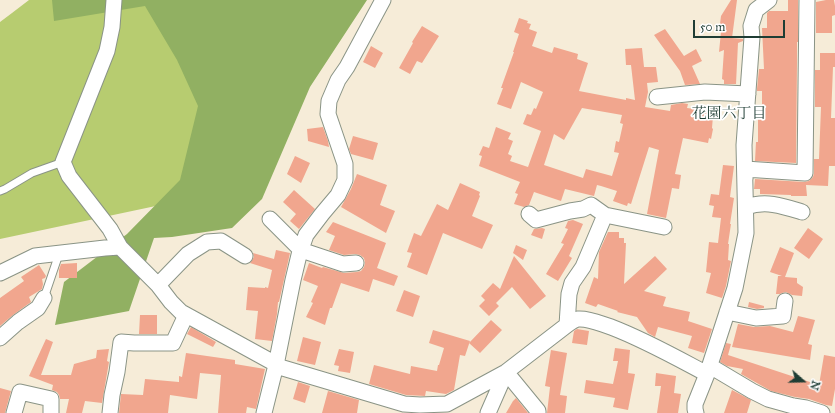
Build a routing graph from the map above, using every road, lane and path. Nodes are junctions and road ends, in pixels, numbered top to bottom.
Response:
1 (114, 0) edge
2 (383, 0) edge
3 (769, 0) edge
4 (807, 0) edge
5 (748, 94) junction
6 (657, 97) dead end
7 (62, 162) junction
8 (745, 169) junction
9 (0, 191) edge
10 (746, 207) junction
11 (802, 212) dead end
12 (529, 214) dead end
13 (605, 215) junction
14 (270, 219) dead end
15 (664, 227) dead end
16 (120, 247) junction
17 (301, 250) junction
18 (59, 254) junction
19 (245, 256) dead end
20 (356, 262) dead end
21 (0, 273) edge
22 (158, 285) junction
23 (44, 298) joint
24 (786, 301) dead end
25 (727, 312) junction
26 (186, 315) junction
27 (568, 324) junction
28 (0, 338) edge
29 (276, 365) junction
30 (708, 370) junction
31 (506, 372) junction
32 (816, 412) edge
33 (14, 413) edge
34 (51, 413) edge
35 (110, 413) edge
36 (264, 413) edge
37 (488, 413) edge
38 (538, 413) edge
39 (696, 413) edge

1 - 7 street
2 - 17 street
3 - 5 street
4 - 8 street
5 - 6 street
5 - 8 street
7 - 9 lane
7 - 16 street
8 - 10 street
10 - 11 street
10 - 25 street
12 - 13 street
13 - 15 street
13 - 27 street
14 - 17 street
16 - 18 street
16 - 22 street
17 - 20 street
17 - 29 street
18 - 21 street
18 - 23 lane
19 - 22 street
22 - 26 street
23 - 28 street
24 - 25 street
25 - 30 street
26 - 29 street
26 - 35 street
27 - 30 street
27 - 31 street
29 - 31 street
29 - 36 street
30 - 32 street
30 - 39 street
31 - 37 street
31 - 38 street
33 - 34 street

